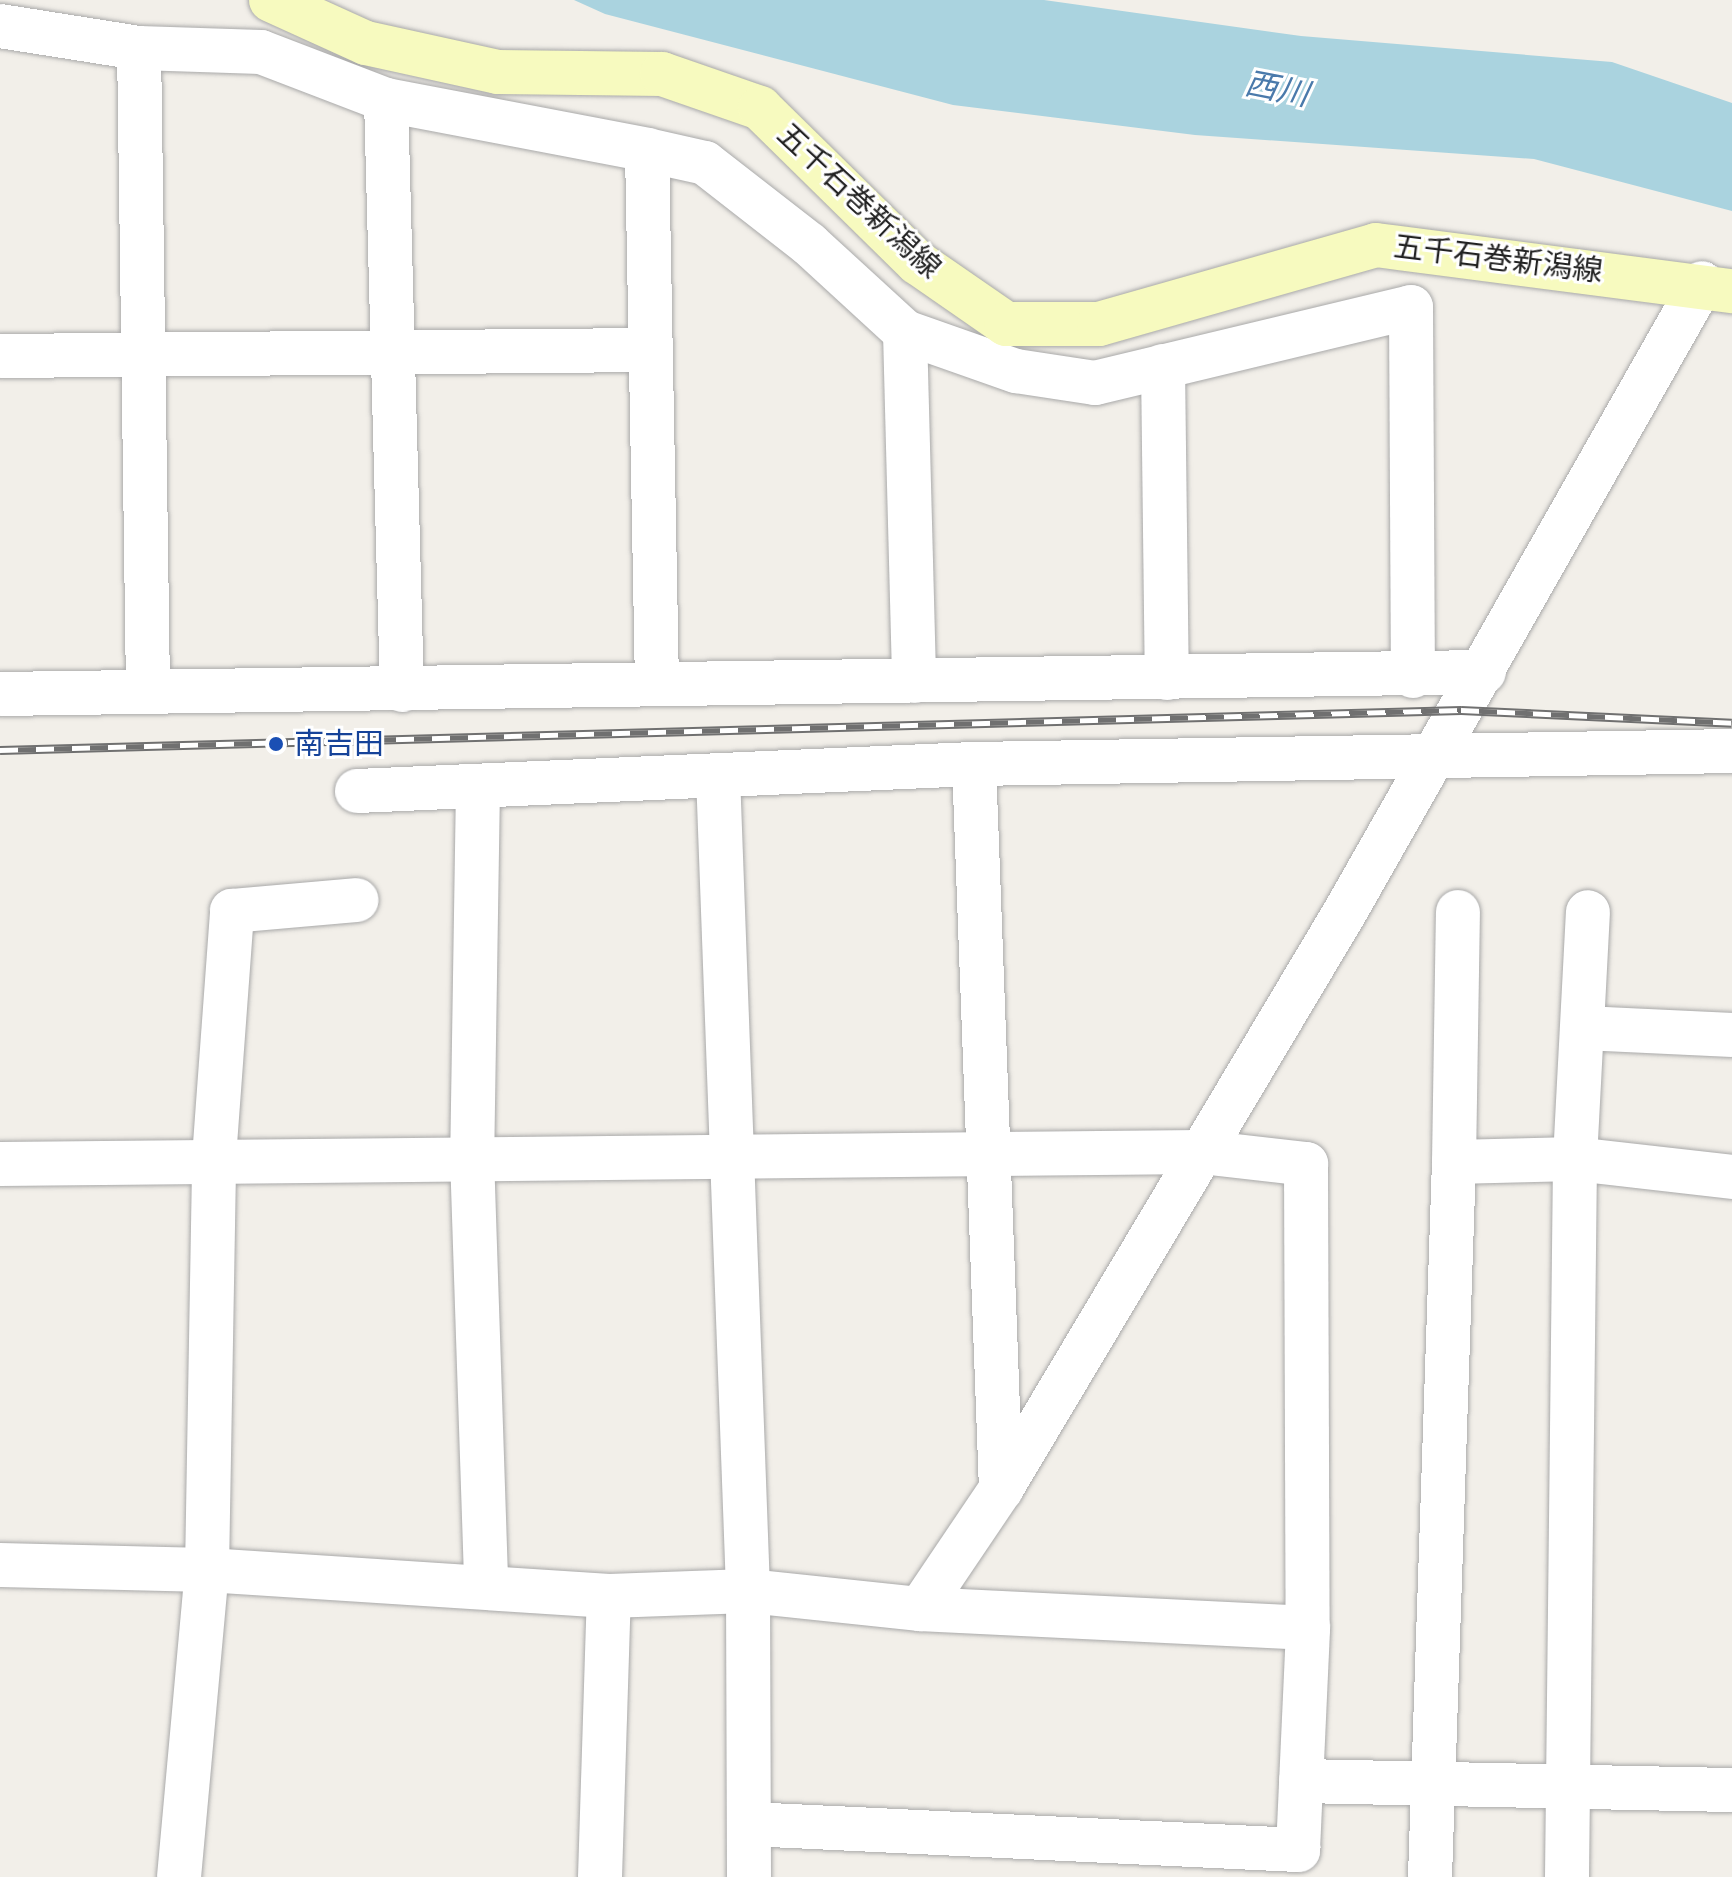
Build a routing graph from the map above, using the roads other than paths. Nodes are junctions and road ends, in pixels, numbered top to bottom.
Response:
1 (271, 0) edge
2 (0, 26) edge
3 (139, 48) junction
4 (386, 100) junction
5 (647, 150) junction
6 (1717, 287) edge
7 (905, 332) junction
8 (646, 350) junction
9 (391, 352) junction
10 (139, 355) junction
11 (0, 356) edge
12 (1163, 366) junction
13 (1484, 672) junction
14 (1413, 676) junction
15 (1167, 678) junction
16 (914, 681) junction
17 (657, 684) junction
18 (148, 689) junction
19 (402, 690) junction
20 (0, 694) edge
21 (1732, 751) edge
22 (1435, 755) junction
23 (974, 764) junction
24 (718, 775) junction
25 (478, 786) junction
26 (357, 791) dead end
27 (357, 900) dead end
28 (1458, 912) dead end
29 (1588, 912) dead end
30 (1584, 1028) junction
31 (1732, 1035) edge
32 (1201, 1152) junction
33 (472, 1156) junction
34 (729, 1157) junction
35 (214, 1158) junction
36 (992, 1158) junction
37 (1575, 1159) junction
38 (1454, 1162) junction
39 (0, 1164) edge
40 (1732, 1177) edge
41 (1001, 1489) junction
42 (0, 1565) edge
43 (207, 1570) junction
44 (486, 1586) junction
45 (748, 1591) junction
46 (609, 1596) junction
47 (920, 1609) junction
48 (1308, 1628) junction
49 (1301, 1781) junction
50 (1434, 1783) junction
51 (1570, 1785) junction
52 (1732, 1790) edge
53 (749, 1824) junction
54 (179, 1877) edge
55 (600, 1877) edge
56 (749, 1877) edge
57 (1430, 1877) edge
58 (1567, 1877) edge

1 - 6 main road, 五千石巻新潟線
2 - 3 street
3 - 4 street
3 - 10 street
4 - 5 street
4 - 9 street
5 - 7 street
5 - 8 street
6 - 13 street
7 - 12 street
7 - 16 street
8 - 9 street
8 - 17 street
9 - 10 street
9 - 19 street
10 - 11 street
10 - 18 street
12 - 14 street
12 - 15 street
13 - 14 street
13 - 22 street
14 - 15 street
15 - 16 street
16 - 17 street
17 - 19 street
18 - 19 street
18 - 20 street
21 - 22 street
22 - 23 street
22 - 32 street
23 - 24 street
23 - 36 street
24 - 25 street
24 - 34 street
25 - 26 street
25 - 33 street
27 - 35 street
28 - 38 street
29 - 30 street
30 - 31 street
30 - 37 street
32 - 36 street
32 - 41 street
32 - 48 street
33 - 34 street
33 - 35 street
33 - 44 street
34 - 36 street
34 - 45 street
35 - 39 street
35 - 43 street
36 - 41 street
37 - 38 street
37 - 40 street
37 - 51 street
38 - 50 street
41 - 47 street
42 - 43 street
43 - 44 street
43 - 54 street
44 - 46 street
45 - 46 street
45 - 47 street
45 - 53 street
46 - 55 street
47 - 48 street
48 - 49 street
49 - 50 street
49 - 53 street
50 - 51 street
50 - 57 street
51 - 52 street
51 - 58 street
53 - 56 street

